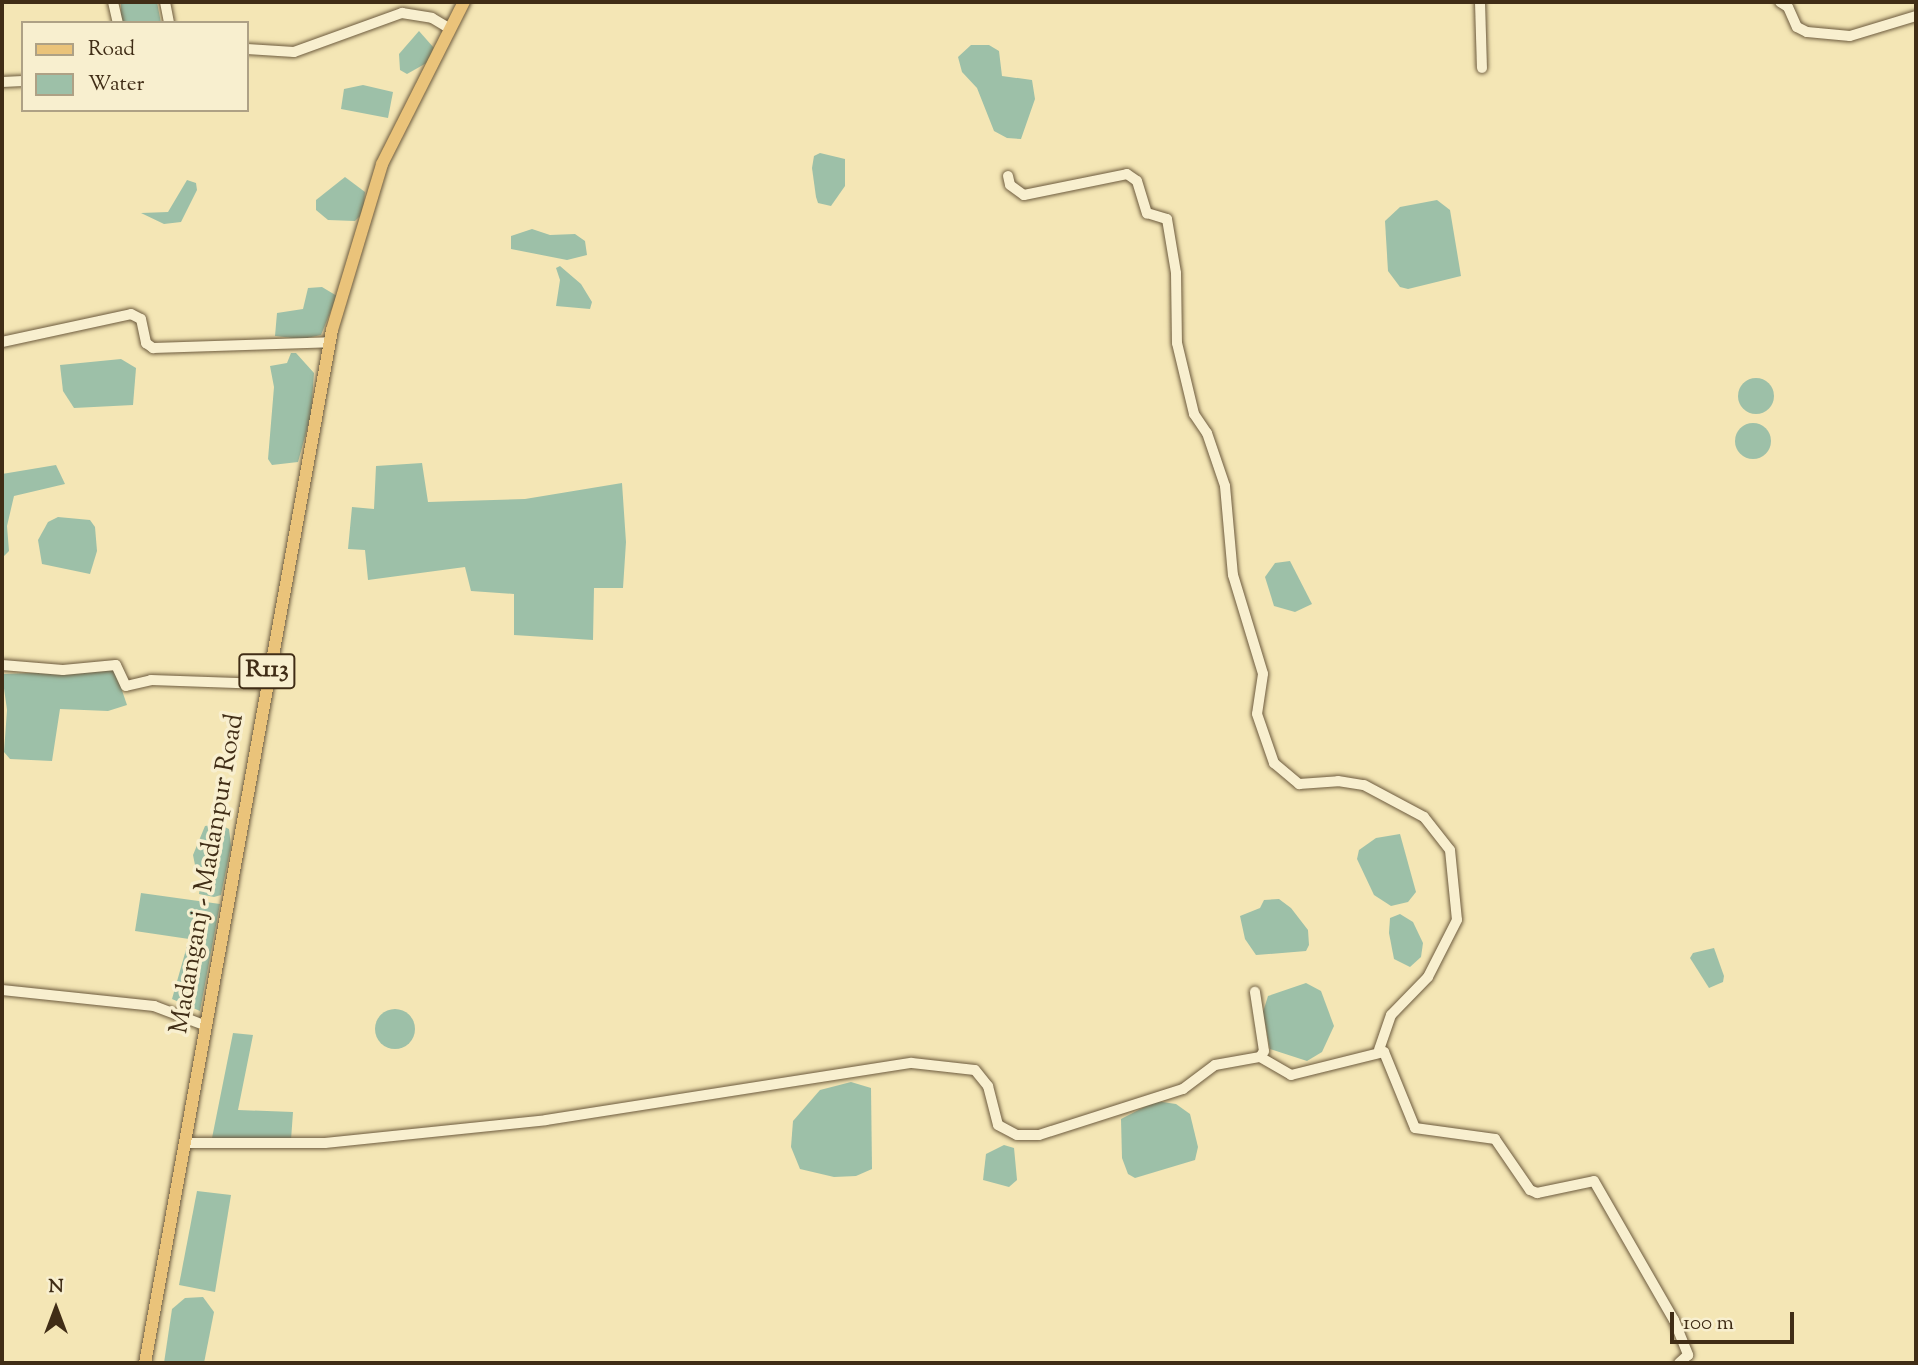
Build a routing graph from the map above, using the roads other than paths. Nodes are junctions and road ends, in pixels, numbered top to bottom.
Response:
1 (113, 2) edge
2 (165, 2) edge
3 (464, 2) edge
4 (1480, 2) edge
5 (1780, 2) edge
6 (1916, 16) edge
7 (118, 21) edge
8 (169, 21) edge
9 (450, 29) junction
10 (248, 49) edge
11 (1482, 68) dead end
12 (21, 81) edge
13 (2, 82) edge
14 (1008, 176) dead end
15 (2, 342) edge
16 (330, 342) junction
17 (2, 665) edge
18 (265, 684) junction
19 (2, 990) edge
20 (1255, 992) dead end
21 (204, 1025) junction
22 (1379, 1050) junction
23 (1260, 1057) junction
24 (187, 1143) junction
25 (145, 1363) edge
26 (1679, 1363) edge

1 - 7 street
2 - 8 street
3 - 9 main road, Madanganj - Madanpur Road / R113
4 - 11 street
5 - 6 street
9 - 10 street
9 - 16 main road, Madanganj - Madanpur Road / R113
12 - 13 street
14 - 22 street
15 - 16 street
16 - 18 main road, Madanganj - Madanpur Road / R113
17 - 18 street
18 - 21 main road, Madanganj - Madanpur Road / R113
19 - 21 street
20 - 23 street
21 - 24 main road, Madanganj - Madanpur Road / R113
22 - 23 street
22 - 26 street
23 - 24 street
24 - 25 main road, Madanganj - Madanpur Road / R113

